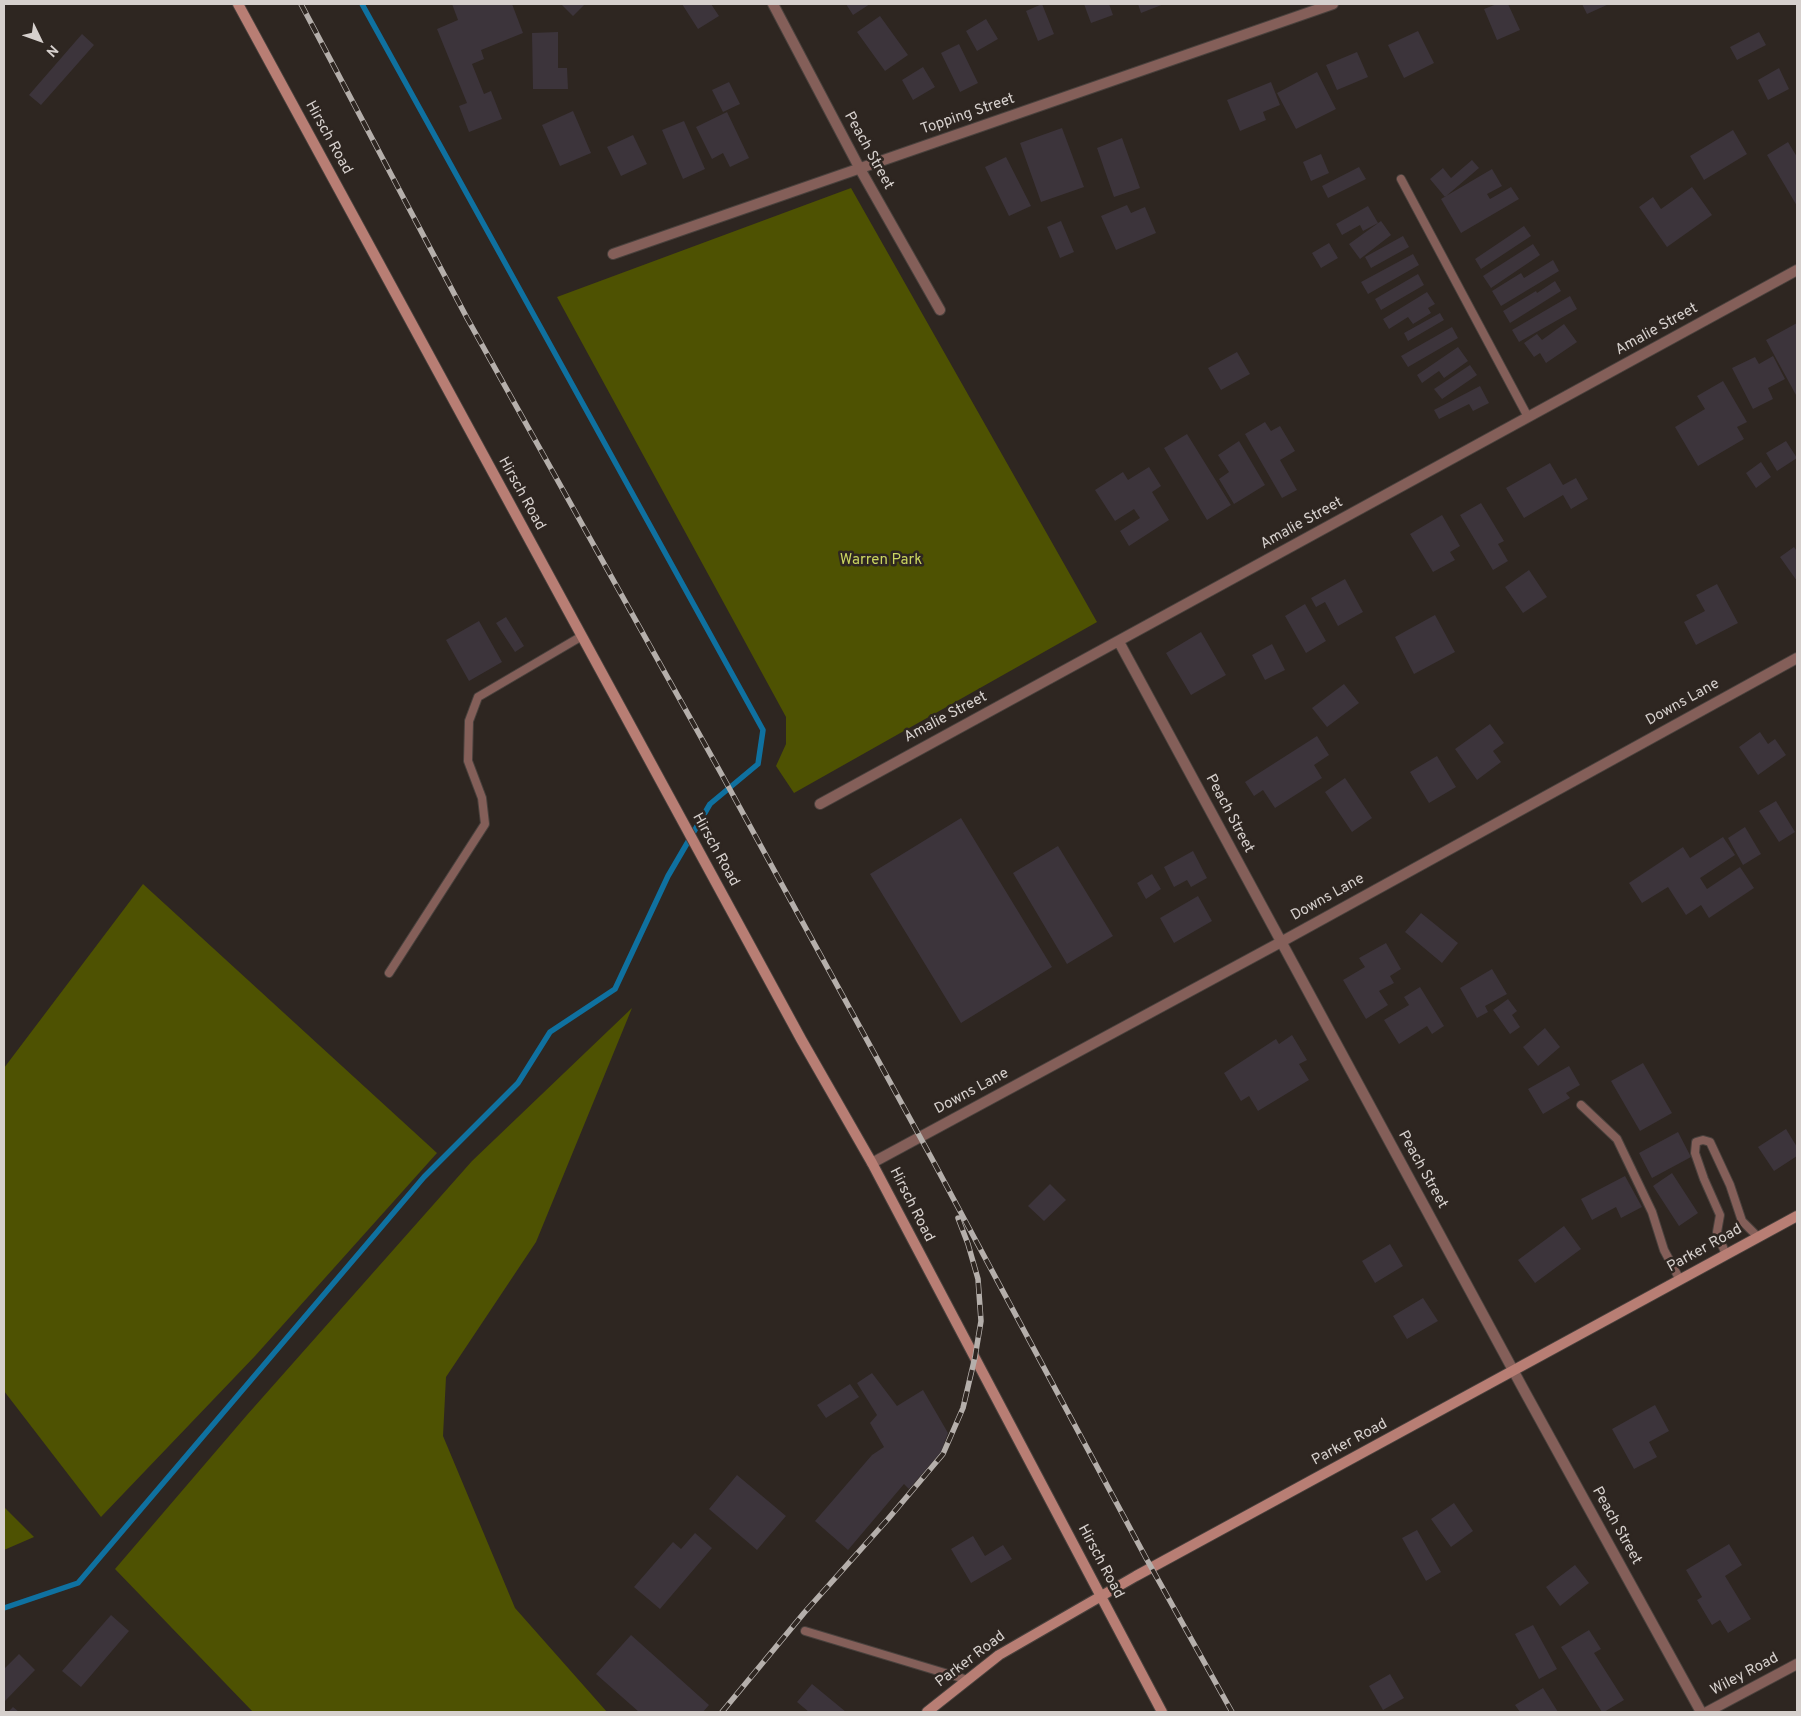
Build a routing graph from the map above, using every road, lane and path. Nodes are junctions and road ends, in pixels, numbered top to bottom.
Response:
1 (238, 4) edge
2 (773, 4) edge
3 (1333, 4) edge
4 (860, 169) junction
5 (1401, 179) dead end
6 (613, 254) dead end
7 (1797, 270) edge
8 (940, 310) dead end
9 (1528, 417) junction
10 (582, 636) junction
11 (1119, 642) junction
12 (1797, 658) edge
13 (820, 804) dead end
14 (1281, 942) junction
15 (389, 974) dead end
16 (1581, 1105) dead end
17 (872, 1163) junction
18 (1797, 1216) edge
19 (1758, 1237) junction
20 (1726, 1255) junction
21 (1680, 1280) junction
22 (1514, 1371) junction
23 (1101, 1596) junction
24 (805, 1630) dead end
25 (1797, 1664) edge
26 (968, 1680) junction
27 (927, 1712) edge
28 (1162, 1712) edge
29 (1701, 1712) edge
30 (1707, 1712) edge

1 - 10 main road, Hirsch Road
2 - 4 street, Peach Street
3 - 4 street, Topping Street
4 - 6 street, Topping Street
4 - 8 street, Peach Street
5 - 9 lane
7 - 9 street, Amalie Street
9 - 11 street, Amalie Street
10 - 15 lane
10 - 17 main road, Hirsch Road
11 - 13 street, Amalie Street
11 - 14 street, Peach Street
12 - 14 street, Downs Lane
14 - 17 street, Downs Lane
14 - 22 street, Peach Street
16 - 21 lane
17 - 23 main road, Hirsch Road
18 - 19 main road, Parker Road
19 - 20 main road, Parker Road
19 - 20 lane
20 - 21 main road, Parker Road
21 - 22 main road, Parker Road
22 - 23 main road, Parker Road
22 - 29 street, Peach Street
23 - 26 main road, Parker Road
23 - 28 main road, Hirsch Road
24 - 26 lane
25 - 30 street, Wiley Road
26 - 27 main road, Parker Road

